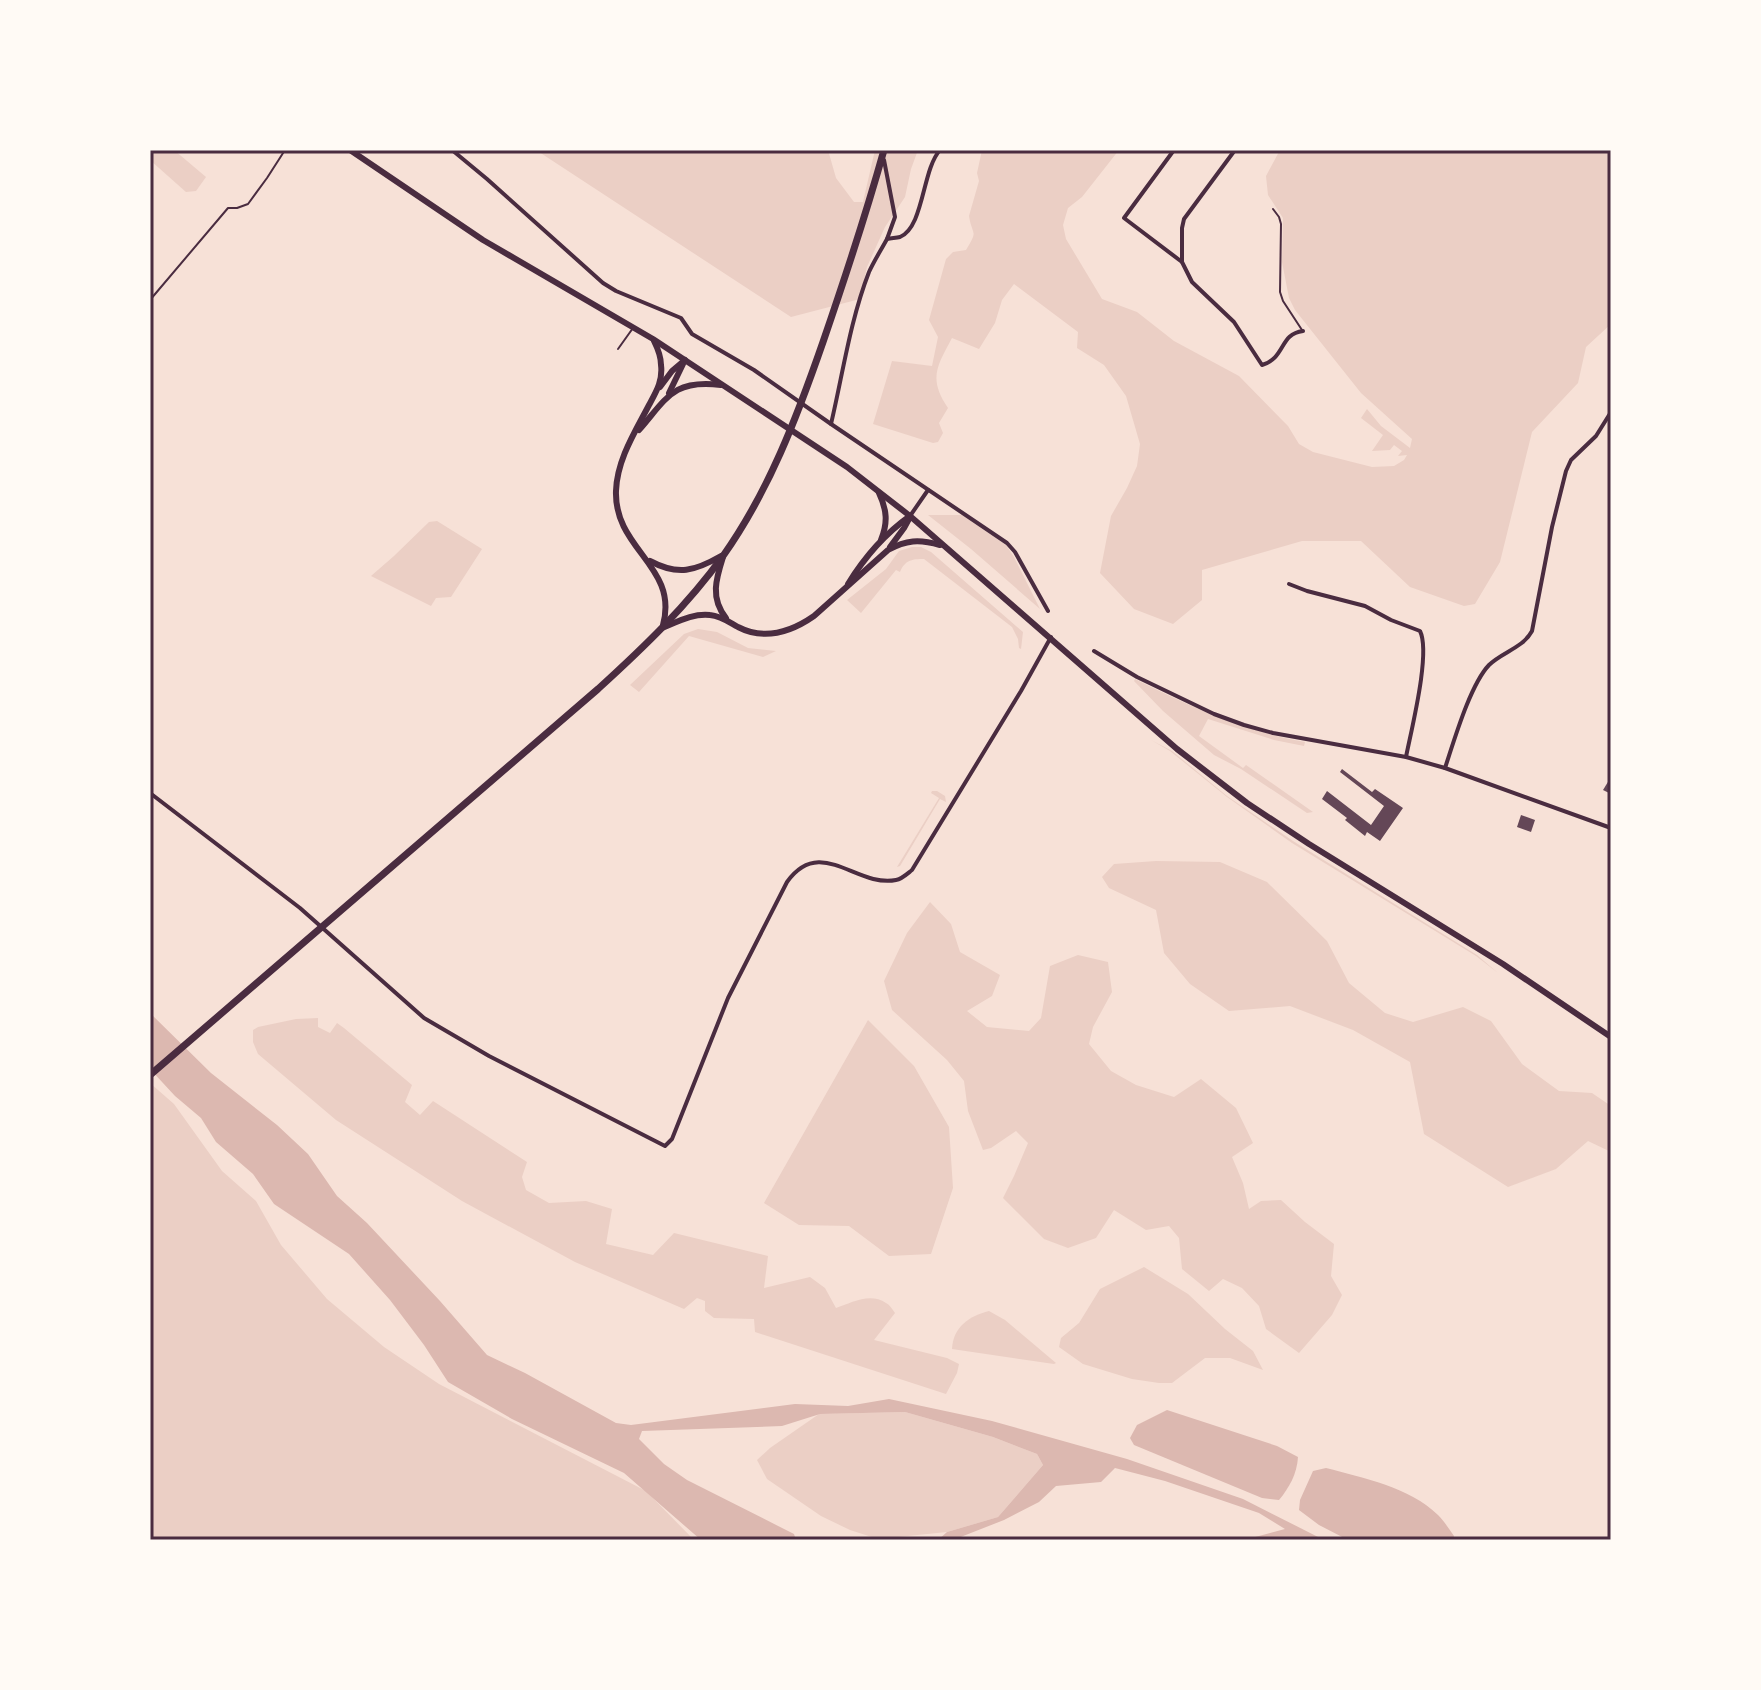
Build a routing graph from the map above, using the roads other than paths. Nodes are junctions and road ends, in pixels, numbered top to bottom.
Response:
1 (285, 150) edge
2 (350, 150) edge
3 (452, 150) edge
4 (883, 150) edge
5 (940, 150) edge
6 (1174, 150) edge
7 (1235, 150) edge
8 (1273, 209) dead end
9 (887, 239) junction
10 (1182, 262) junction
11 (150, 300) edge
12 (633, 327) junction
13 (1303, 331) joint
14 (653, 339) junction
15 (618, 349) dead end
16 (685, 360) junction
17 (723, 385) junction
18 (658, 390) junction
19 (667, 396) junction
20 (1611, 412) edge
21 (831, 424) junction
22 (634, 436) junction
23 (928, 490) junction
24 (878, 491) junction
25 (910, 516) junction
26 (880, 543) junction
27 (945, 547) junction
28 (888, 550) junction
29 (724, 554) junction
30 (647, 559) junction
31 (1289, 584) dead end
32 (846, 587) junction
33 (1048, 611) dead end
34 (730, 622) junction
35 (662, 628) junction
36 (1051, 637) junction
37 (1094, 651) dead end
38 (1406, 757) junction
39 (1445, 768) junction
40 (150, 793) edge
41 (1611, 828) edge
42 (1611, 1037) edge
43 (150, 1075) edge

1 - 11 lane
2 - 12 main road
3 - 21 street
4 - 9 street
4 - 29 highway
5 - 9 street
6 - 10 street
7 - 10 street
8 - 13 lane
9 - 21 street
10 - 13 street
12 - 14 main road
12 - 15 lane
14 - 16 main road
14 - 18 main road
16 - 17 main road
16 - 18 main road
16 - 19 main road
17 - 19 main road
17 - 24 main road
18 - 22 main road
19 - 22 main road
20 - 39 street
21 - 23 street
22 - 30 main road
23 - 25 street
23 - 33 street
24 - 25 main road
24 - 26 main road
25 - 26 main road
25 - 27 main road
25 - 28 main road
26 - 32 main road
27 - 28 main road
27 - 36 main road
28 - 32 main road
29 - 30 main road
29 - 34 main road
29 - 35 highway
30 - 35 main road
31 - 38 street
32 - 34 main road
34 - 35 main road
35 - 43 highway
36 - 40 street
36 - 42 main road
37 - 38 street
38 - 39 street
39 - 41 street

